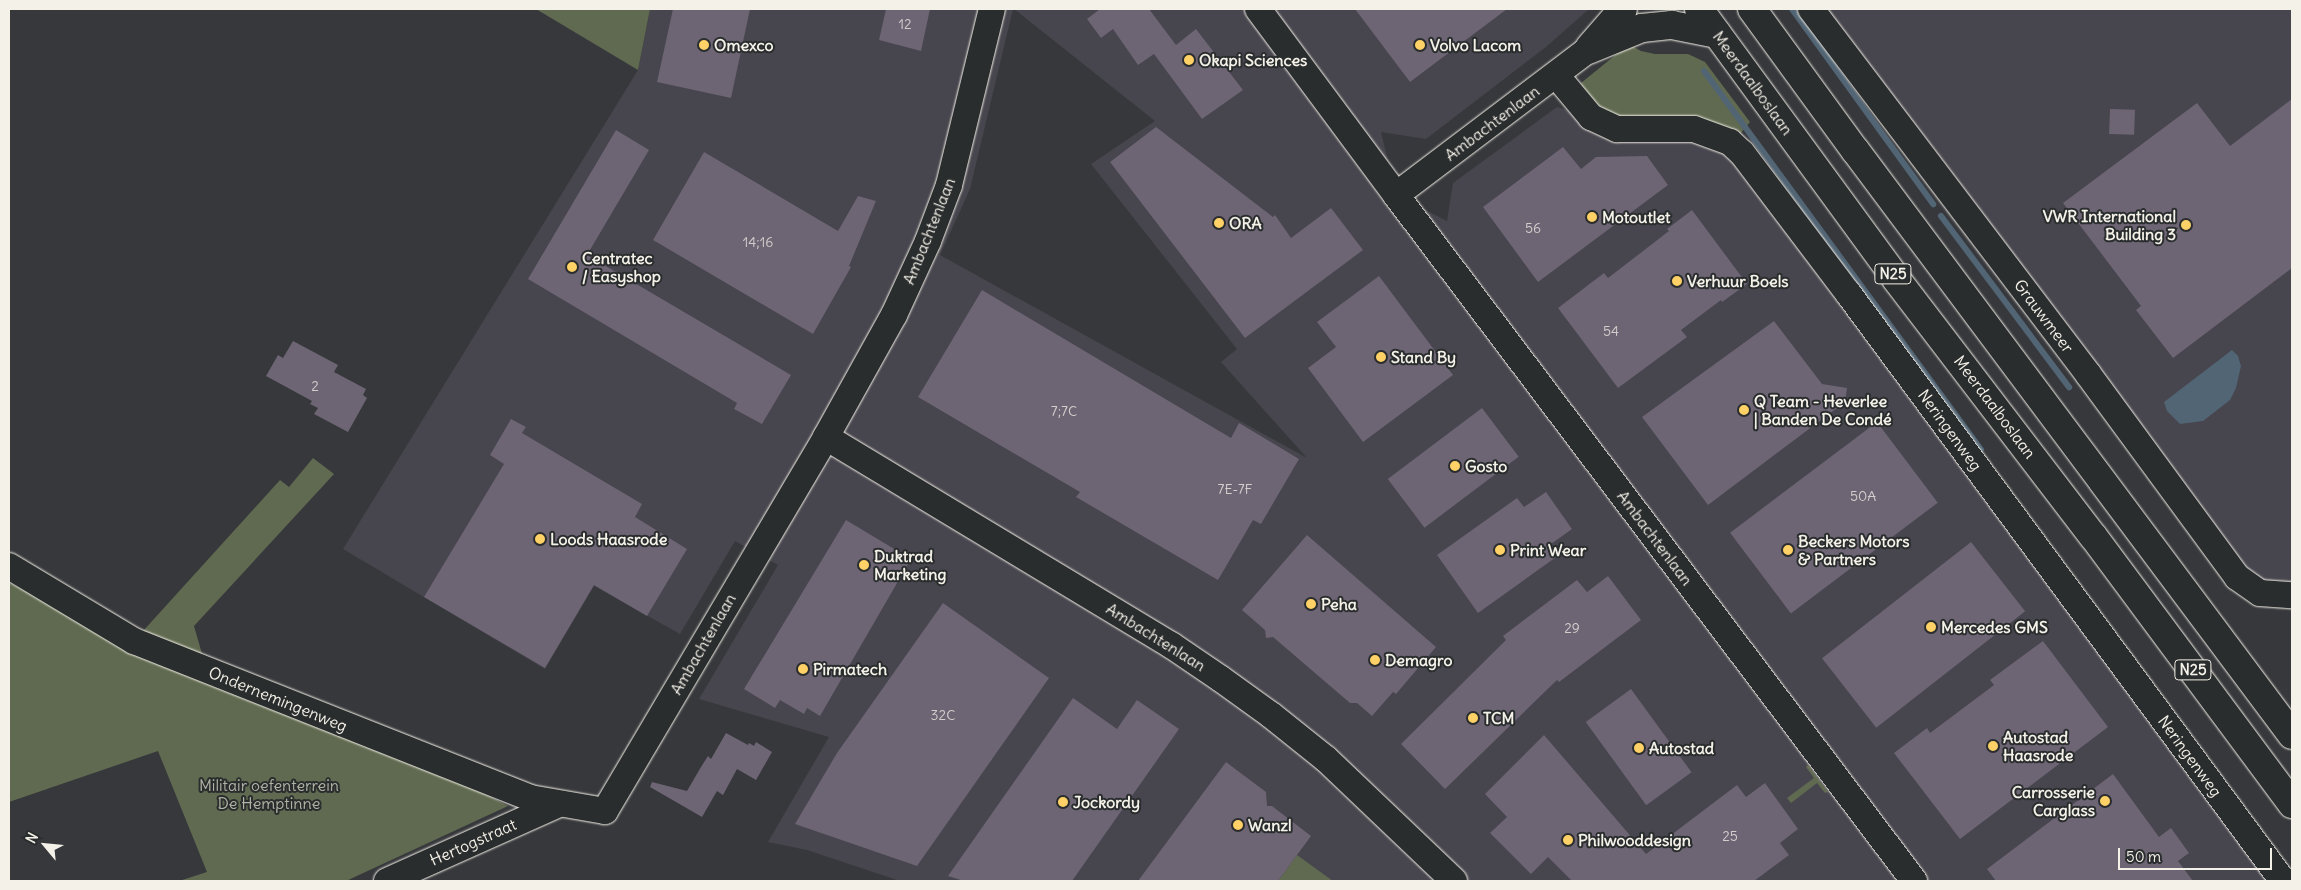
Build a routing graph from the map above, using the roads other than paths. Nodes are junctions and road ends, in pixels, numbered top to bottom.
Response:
1 (992, 9) edge
2 (1258, 9) edge
3 (1623, 9) edge
4 (1699, 9) edge
5 (1752, 9) edge
6 (1811, 9) edge
7 (1717, 34) junction
8 (1588, 50) junction
9 (1556, 75) junction
10 (1396, 195) junction
11 (826, 437) junction
12 (9, 566) edge
13 (2292, 595) edge
14 (2292, 735) edge
15 (559, 804) junction
16 (2292, 804) edge
17 (387, 881) edge
18 (1454, 881) edge
19 (1914, 881) edge
20 (2283, 881) edge

1 - 11 street, Ambachtenlaan
2 - 10 street, Ambachtenlaan
3 - 8 highway
4 - 7 highway, Meerdaalboslaan / N25
5 - 14 highway, N25
6 - 13 street, Grauwmeer
7 - 8 highway
7 - 16 highway, Meerdaalboslaan / N25
8 - 9 street, Ambachtenlaan
9 - 10 street, Ambachtenlaan
9 - 20 street, Neringenweg
10 - 19 street, Ambachtenlaan
11 - 15 street, Ambachtenlaan
11 - 18 street, Ambachtenlaan
12 - 15 street, Ondernemingenweg
15 - 17 street, Hertogstraat

